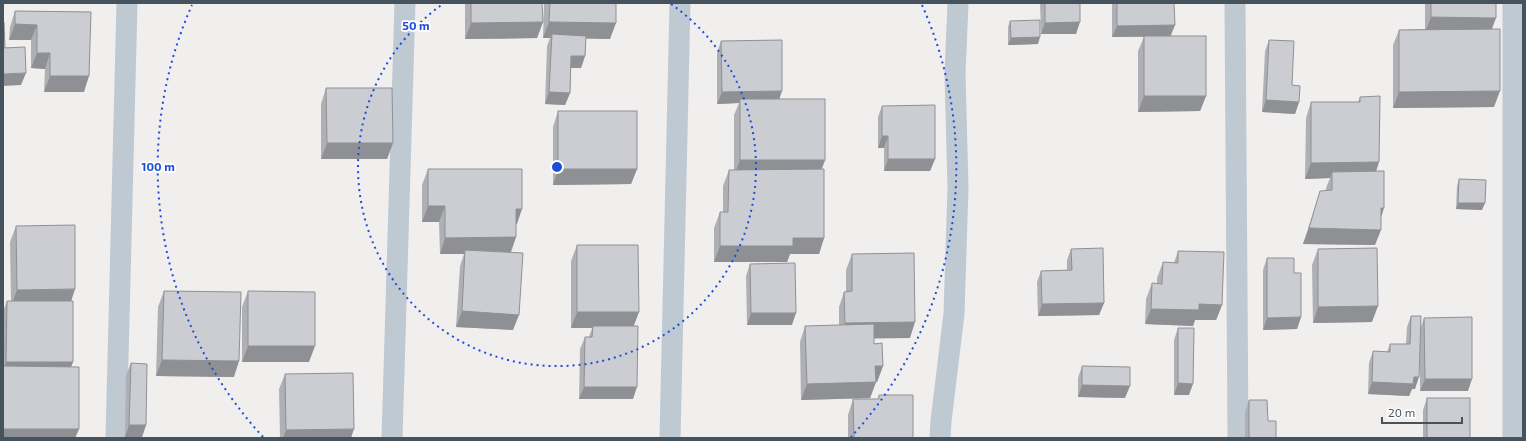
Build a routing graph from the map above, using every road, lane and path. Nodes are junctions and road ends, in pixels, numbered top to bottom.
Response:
1 (127, 3) edge
2 (405, 3) edge
3 (680, 3) edge
4 (958, 3) edge
5 (1235, 3) edge
6 (1512, 3) edge
7 (116, 438) edge
8 (392, 438) edge
9 (670, 438) edge
10 (940, 438) edge
11 (1238, 438) edge
12 (1513, 438) edge

1 - 7 street
2 - 8 street
3 - 9 street
4 - 10 street
5 - 11 street
6 - 12 street

